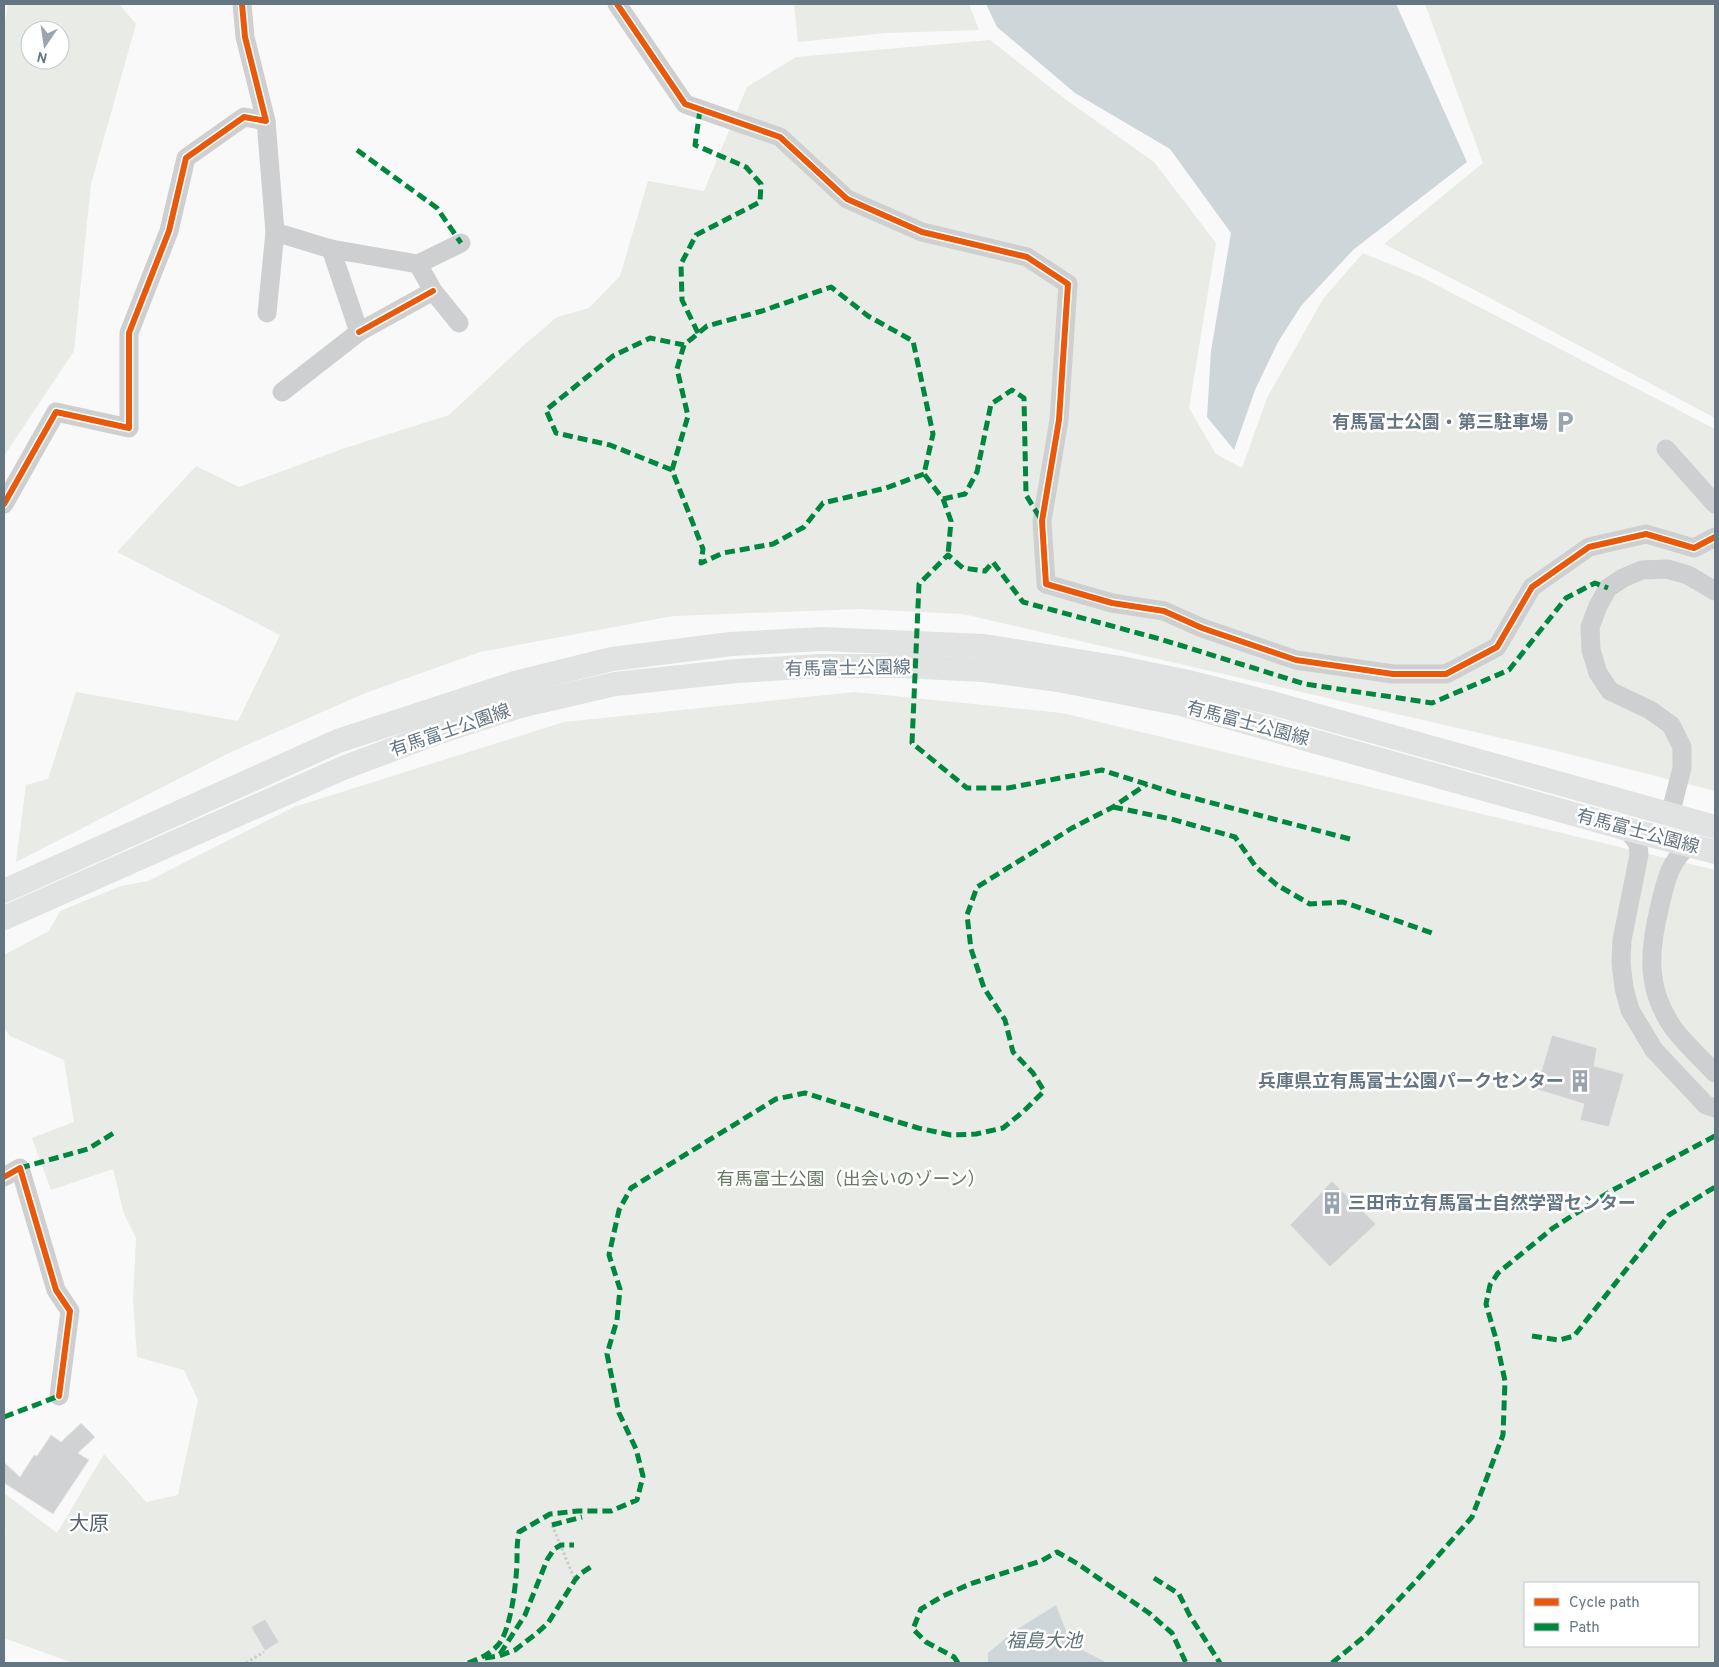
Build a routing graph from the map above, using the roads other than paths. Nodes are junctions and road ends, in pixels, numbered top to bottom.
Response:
1 (242, 4) edge
2 (617, 4) edge
3 (266, 121) junction
4 (275, 232) junction
5 (461, 243) dead end
6 (331, 249) junction
7 (418, 264) junction
8 (433, 291) junction
9 (267, 313) dead end
10 (459, 323) dead end
11 (359, 332) junction
12 (282, 392) dead end
13 (1666, 449) dead end
14 (4, 504) edge
15 (1715, 504) edge
16 (1715, 537) edge
17 (1715, 591) edge
18 (1670, 814) junction
19 (1715, 826) edge
20 (1627, 829) junction
21 (1689, 845) junction
22 (1715, 852) edge
23 (4, 891) edge
24 (4, 918) edge
25 (1715, 1074) edge
26 (1715, 1108) edge
27 (4, 1177) edge
28 (59, 1396) dead end

1 - 3 street
2 - 16 street
3 - 4 street
3 - 14 street
4 - 6 street
4 - 9 street
5 - 7 street
6 - 7 street
6 - 11 street
7 - 8 street
8 - 10 street
8 - 11 street
11 - 12 street
13 - 15 street
17 - 18 street
18 - 19 main road, 有馬富士公園線
18 - 23 main road, 有馬富士公園線
20 - 21 main road, 有馬富士公園線
20 - 24 main road, 有馬富士公園線
20 - 26 street
21 - 22 main road, 有馬富士公園線
21 - 25 street
27 - 28 street

